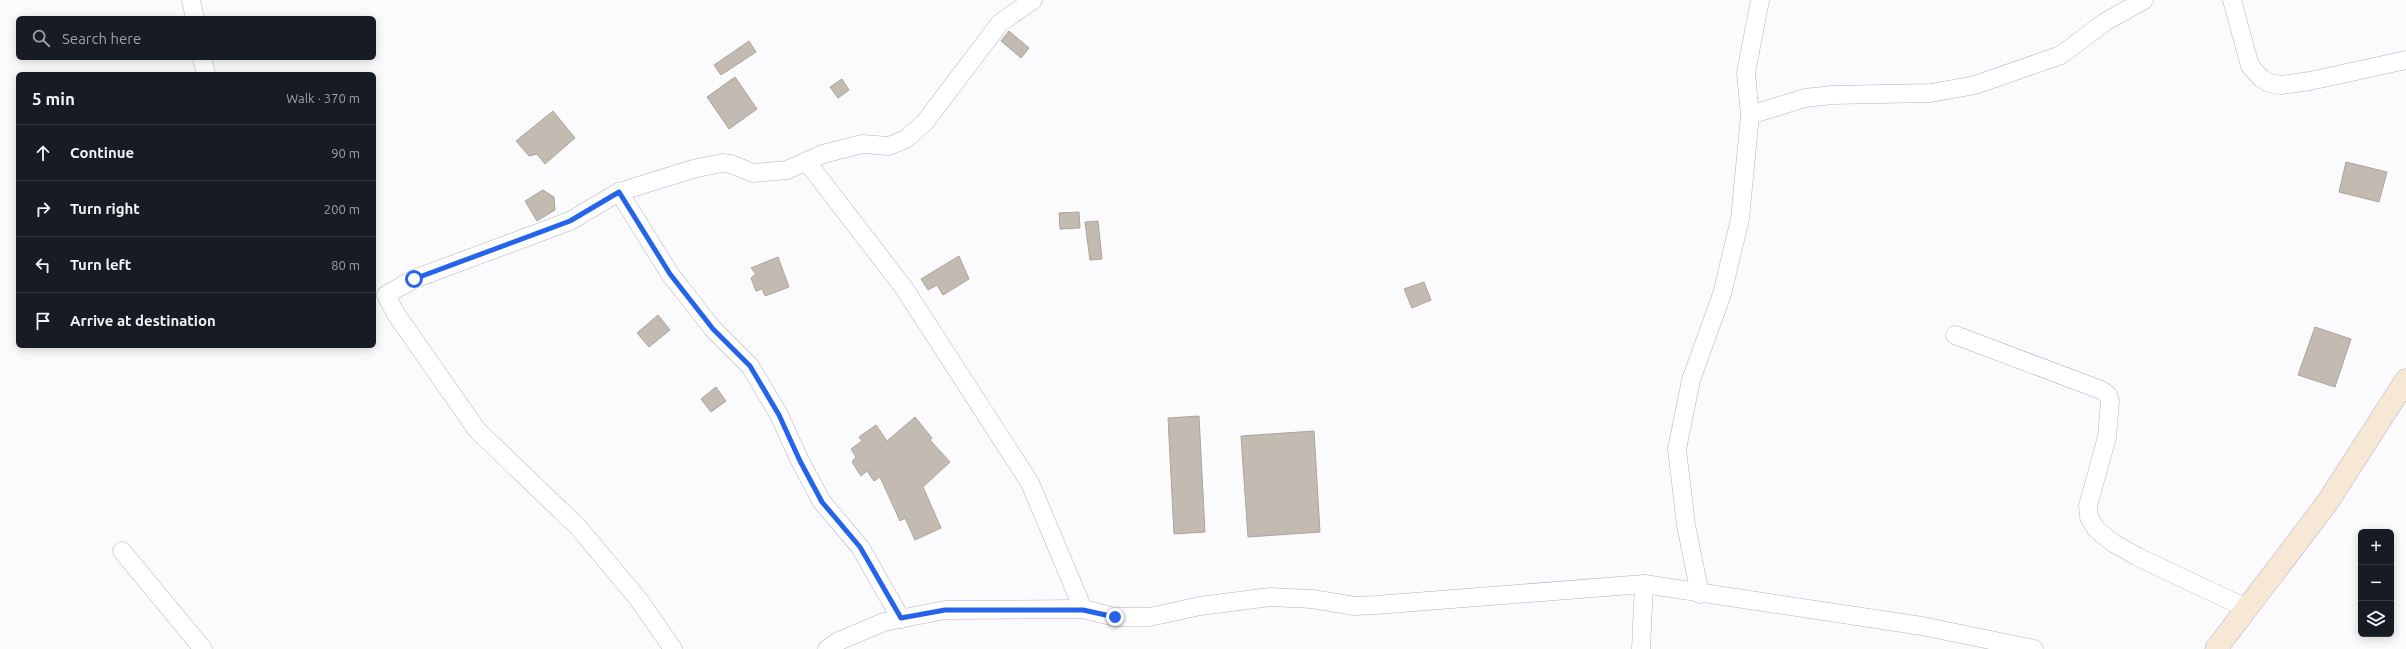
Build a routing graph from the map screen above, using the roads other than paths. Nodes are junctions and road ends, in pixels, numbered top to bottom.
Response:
1 (191, 0) edge
2 (1033, 0) edge
3 (1760, 0) edge
4 (2144, 0) edge
5 (2232, 0) edge
6 (195, 16) edge
7 (202, 60) edge
8 (2406, 60) edge
9 (206, 72) edge
10 (1750, 115) junction
11 (807, 162) junction
12 (619, 192) junction
13 (1956, 335) dead end
14 (2406, 380) edge
15 (122, 552) dead end
16 (1644, 584) junction
17 (1700, 594) junction
18 (2246, 608) junction
19 (1083, 610) junction
20 (901, 618) junction
21 (203, 649) edge
22 (673, 649) edge
23 (827, 649) edge
24 (1641, 649) edge
25 (2034, 649) edge
26 (2216, 649) edge

1 - 6 street
2 - 11 street
3 - 10 street
4 - 10 street
5 - 8 street
7 - 9 street
10 - 17 street
11 - 12 street
11 - 19 street
12 - 20 street
12 - 22 street
13 - 18 street
14 - 18 main road
15 - 21 street
16 - 17 street
16 - 19 street
16 - 24 street
17 - 25 street
18 - 26 main road
19 - 20 street
20 - 23 street

